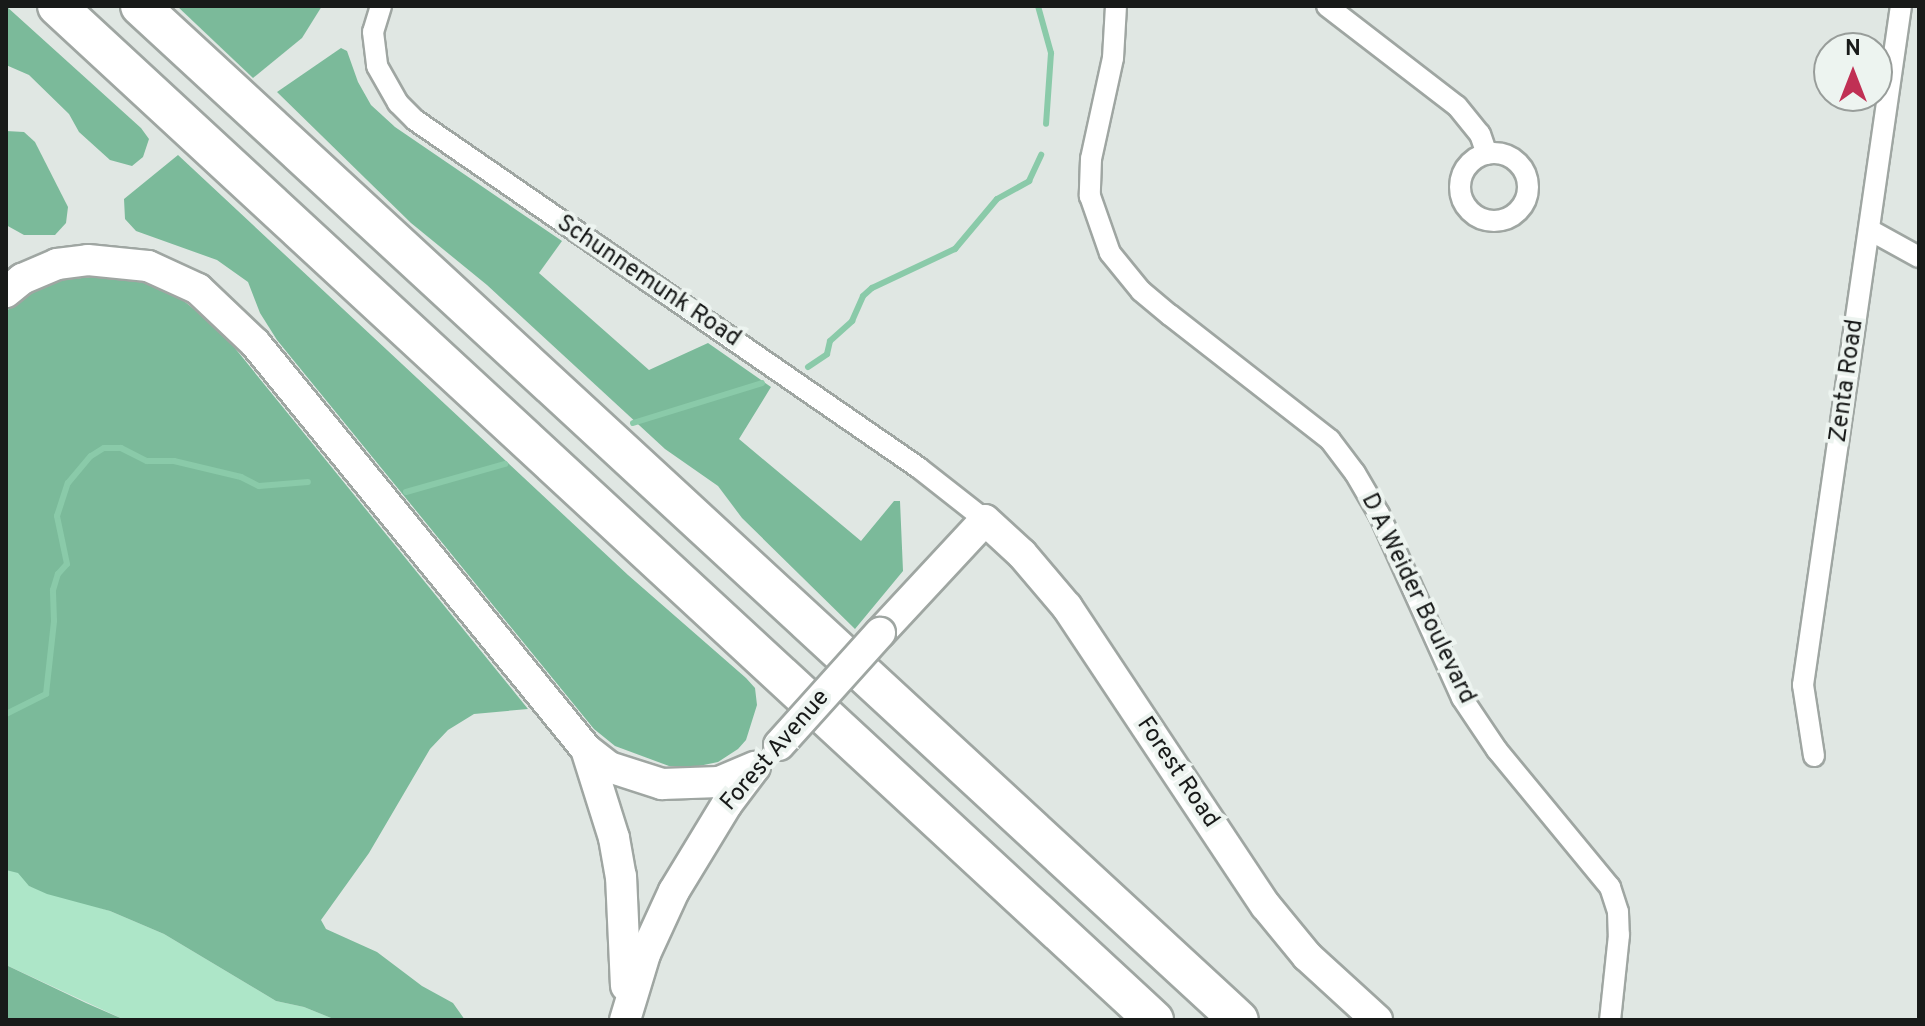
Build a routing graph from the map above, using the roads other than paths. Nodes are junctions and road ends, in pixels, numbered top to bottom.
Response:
1 (57, 6) edge
2 (140, 6) edge
3 (381, 6) edge
4 (1116, 6) edge
5 (1327, 6) edge
6 (1901, 6) edge
7 (1487, 154) dead end
8 (1870, 230) junction
9 (1919, 257) edge
10 (6, 292) edge
11 (985, 520) junction
12 (586, 749) junction
13 (1814, 756) dead end
14 (755, 767) junction
15 (625, 1020) edge
16 (1154, 1020) edge
17 (1239, 1020) edge
18 (1377, 1020) edge
19 (1610, 1020) edge

1 - 16 highway
2 - 17 highway
3 - 11 street, Schunnemunk Road
4 - 19 street, D A Weider Boulevard
5 - 7 street
6 - 8 street, Zenta Road
8 - 9 street
8 - 13 street, Zenta Road
10 - 12 street
11 - 14 street, Forest Avenue, bridge
11 - 18 street, Forest Road
12 - 14 street
12 - 15 street
14 - 15 street, Forest Avenue

